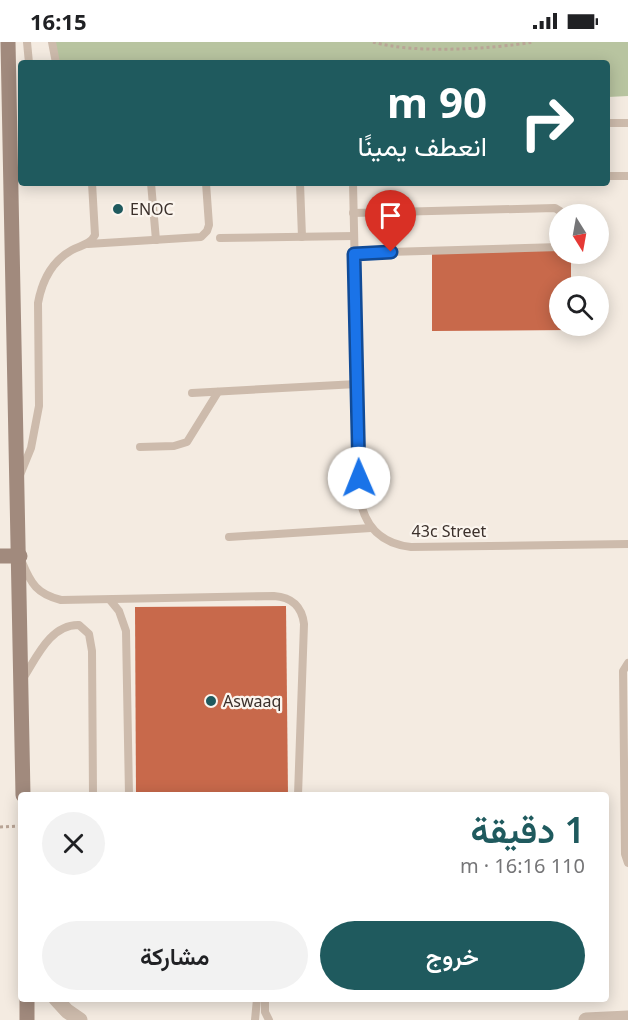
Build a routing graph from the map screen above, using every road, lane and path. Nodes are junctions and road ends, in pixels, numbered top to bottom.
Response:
1 (8, 42) edge
2 (27, 42) edge
3 (52, 42) edge
4 (373, 42) edge
5 (394, 42) edge
6 (534, 42) edge
7 (392, 47) junction
8 (29, 60) edge
9 (55, 60) edge
10 (610, 123) edge
11 (628, 123) edge
12 (610, 176) edge
13 (628, 176) edge
14 (92, 186) edge
15 (151, 186) edge
16 (206, 186) edge
17 (300, 186) edge
18 (353, 186) edge
19 (549, 208) edge
20 (353, 213) junction
21 (354, 236) junction
22 (302, 237) junction
23 (220, 238) dead end
24 (156, 240) junction
25 (88, 244) junction
26 (549, 247) edge
27 (354, 254) junction
28 (357, 384) junction
29 (218, 392) junction
30 (192, 393) dead end
31 (140, 447) dead end
32 (18, 481) junction
33 (371, 528) junction
34 (229, 537) dead end
35 (628, 544) edge
36 (0, 556) edge
37 (20, 556) junction
38 (110, 600) junction
39 (628, 663) edge
40 (20, 682) junction
41 (23, 792) edge
42 (93, 792) edge
43 (129, 792) edge
44 (298, 792) edge
45 (18, 826) edge
46 (0, 827) edge
47 (628, 863) edge
48 (27, 1002) edge
49 (59, 1002) edge
50 (257, 1002) edge
51 (265, 1002) edge
52 (628, 1018) edge
53 (27, 1020) edge
54 (80, 1020) edge
55 (255, 1020) edge
56 (269, 1020) edge
57 (586, 1020) edge

1 - 32 main road
2 - 8 lane
3 - 9 lane
4 - 7 path
5 - 7 path
6 - 7 path
10 - 11 lane
12 - 13 lane
14 - 25 lane
15 - 24 lane
16 - 24 lane
17 - 22 lane
18 - 20 lane
19 - 20 lane
20 - 21 lane
21 - 22 lane
21 - 27 lane
22 - 23 lane
24 - 25 lane
25 - 32 lane
26 - 27 lane
27 - 28 lane
28 - 29 lane
28 - 33 lane
29 - 30 lane
29 - 31 lane
32 - 37 main road
33 - 34 lane
33 - 35 lane, 43c Street
36 - 37 main road
37 - 38 lane
37 - 40 main road
38 - 43 lane
38 - 44 lane
39 - 47 lane
40 - 41 main road
40 - 42 lane
45 - 46 path
48 - 53 main road
49 - 54 street
50 - 55 lane
51 - 56 lane
52 - 57 street

